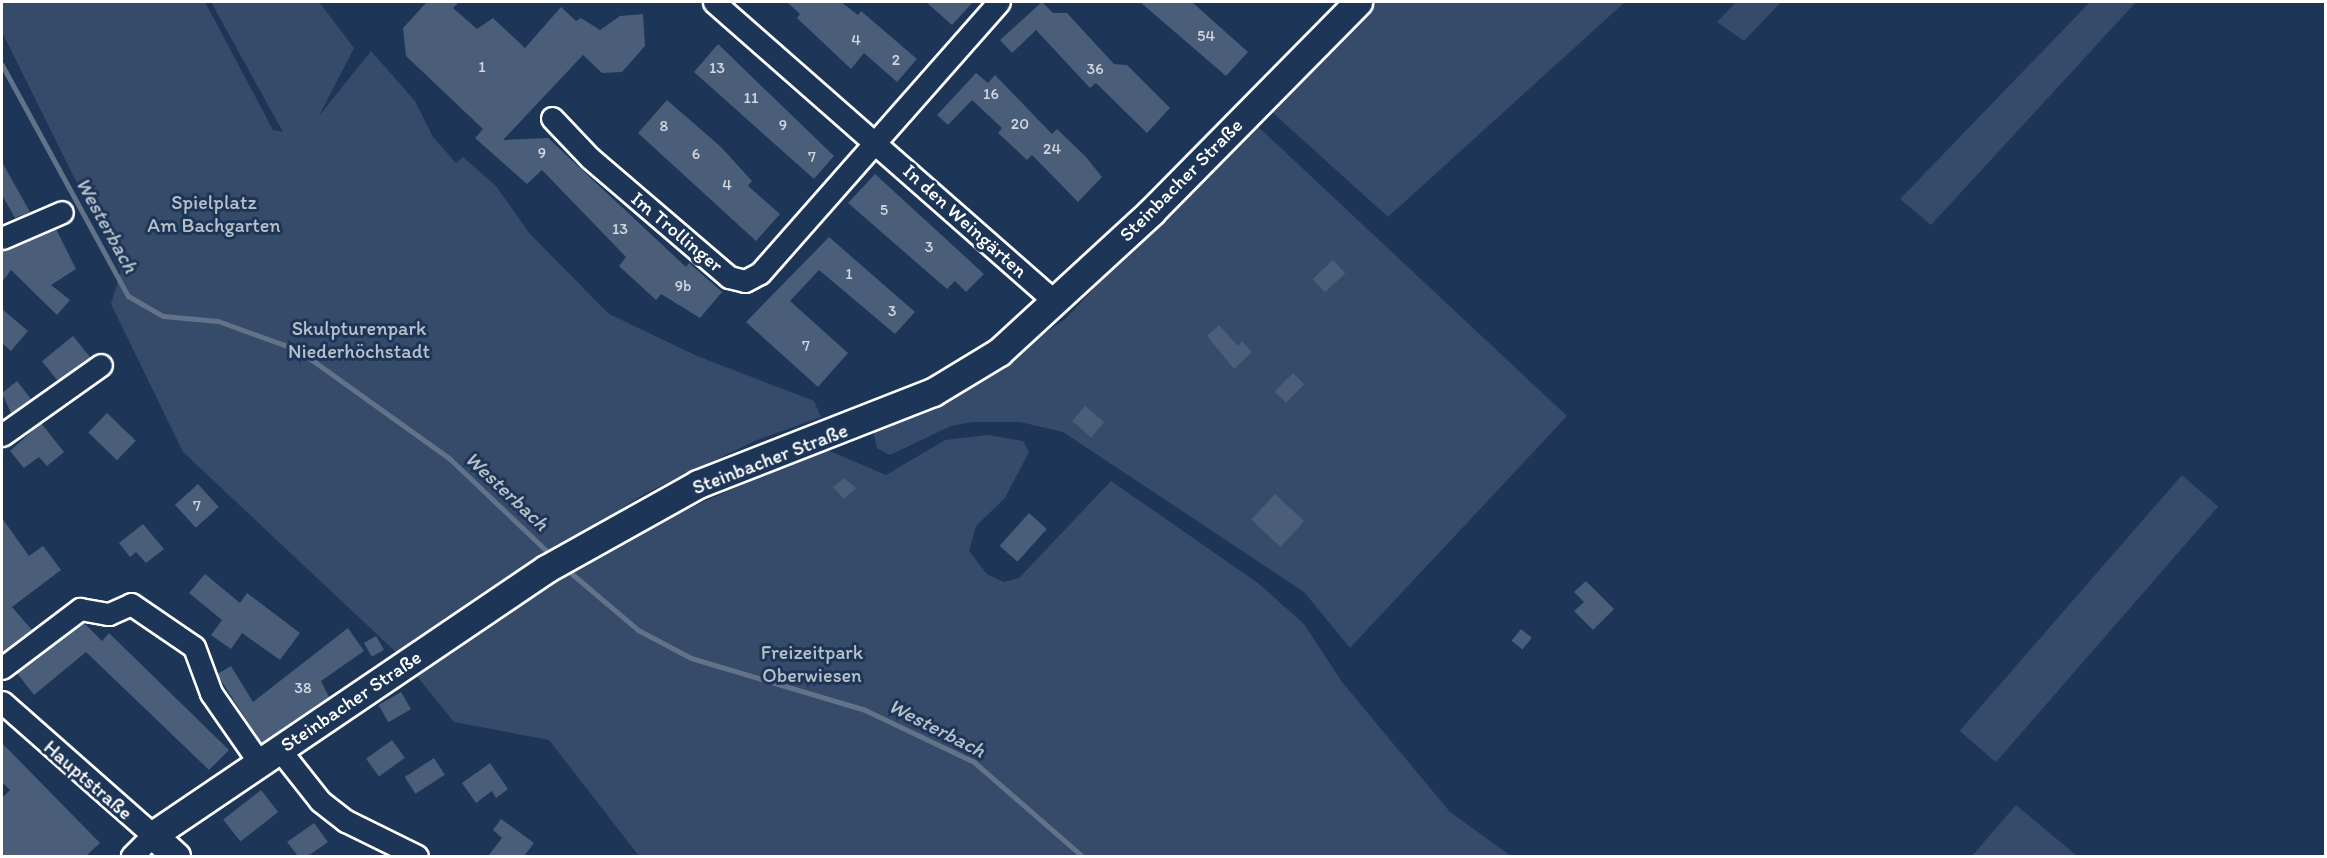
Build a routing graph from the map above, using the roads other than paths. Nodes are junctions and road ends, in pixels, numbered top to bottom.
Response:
1 (714, 2) edge
2 (999, 2) edge
3 (1358, 2) edge
4 (552, 118) dead end
5 (876, 139) junction
6 (62, 212) dead end
7 (2, 238) edge
8 (1055, 302) junction
9 (101, 365) dead end
10 (2, 435) edge
11 (2, 668) edge
12 (3, 707) edge
13 (269, 756) junction
14 (153, 835) junction
15 (132, 856) edge
16 (176, 856) edge
17 (417, 856) edge

1 - 5 street, In den Weingärten
2 - 5 street
3 - 8 main road, Steinbacher Straße
4 - 5 street, Im Trollinger
5 - 8 street, In den Weingärten
6 - 7 street
8 - 13 main road, Steinbacher Straße
9 - 10 street
11 - 13 street
12 - 14 street, Hauptstraße
13 - 14 main road, Steinbacher Straße
13 - 17 street
14 - 15 street, Steinbacher Straße
14 - 16 main road, Hauptstraße

